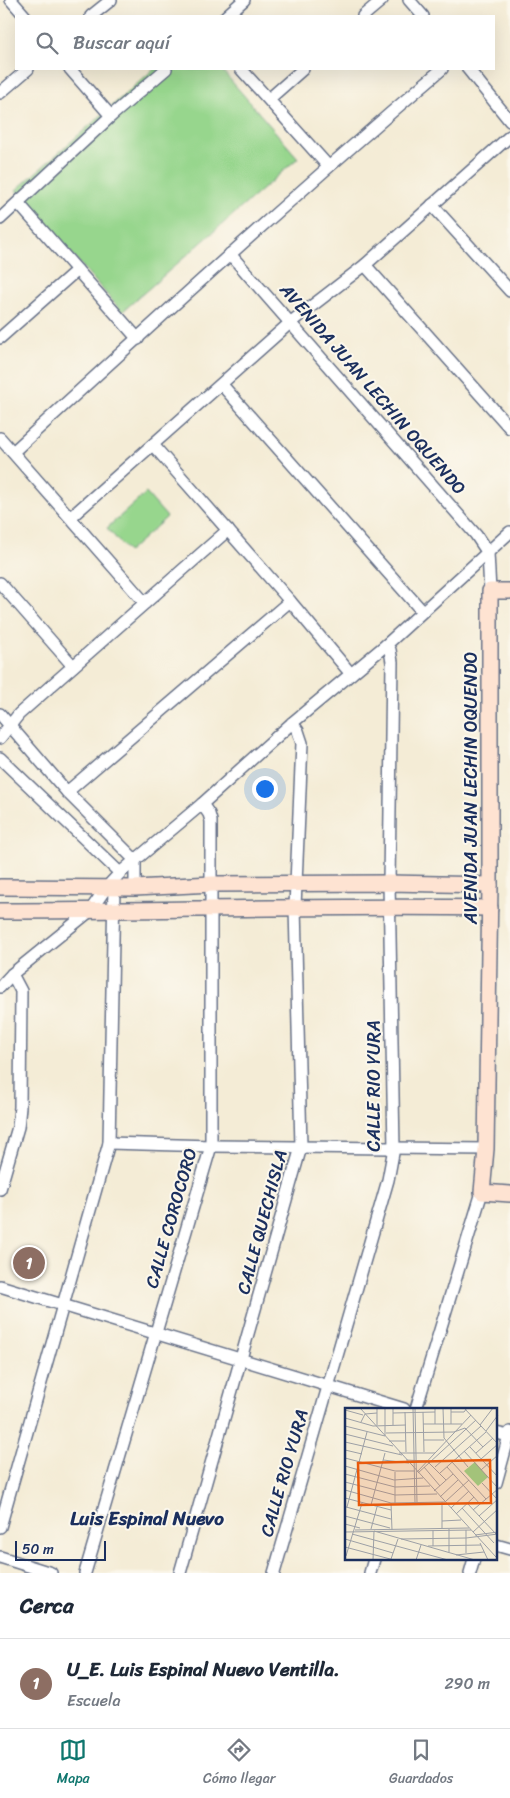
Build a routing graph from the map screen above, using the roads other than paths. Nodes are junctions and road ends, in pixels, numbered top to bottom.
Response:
1 (11, 0) edge
2 (111, 0) edge
3 (244, 0) edge
4 (382, 0) edge
5 (409, 0) edge
6 (24, 15) edge
7 (92, 15) edge
8 (227, 15) edge
9 (365, 15) edge
10 (422, 15) edge
11 (27, 70) edge
12 (71, 70) edge
13 (165, 70) edge
14 (242, 70) edge
15 (303, 70) edge
16 (441, 70) edge
17 (469, 70) edge
18 (0, 93) edge
19 (269, 99) junction
20 (110, 116) junction
21 (510, 121) edge
22 (510, 136) edge
23 (328, 166) junction
24 (19, 204) junction
25 (432, 205) junction
26 (0, 220) edge
27 (230, 254) junction
28 (365, 265) junction
29 (77, 270) junction
30 (508, 284) edge
31 (291, 322) junction
32 (0, 338) edge
33 (138, 339) junction
34 (222, 385) junction
35 (510, 428) edge
36 (0, 438) edge
37 (153, 445) junction
38 (13, 452) junction
39 (71, 517) junction
40 (228, 530) junction
41 (510, 532) edge
42 (488, 553) junction
43 (0, 583) edge
44 (490, 591) junction
45 (510, 591) edge
46 (290, 601) junction
47 (145, 603) junction
48 (422, 611) junction
49 (386, 644) junction
50 (73, 666) junction
51 (351, 674) junction
52 (0, 714) edge
53 (292, 723) junction
54 (9, 724) junction
55 (0, 738) edge
56 (0, 758) edge
57 (67, 792) junction
58 (202, 804) junction
59 (135, 860) junction
60 (120, 873) junction
61 (389, 883) junction
62 (212, 884) junction
63 (295, 884) junction
64 (490, 885) junction
65 (0, 887) edge
66 (110, 888) junction
67 (135, 888) junction
68 (389, 906) junction
69 (295, 907) junction
70 (490, 908) junction
71 (112, 909) junction
72 (210, 910) junction
73 (0, 911) edge
74 (90, 911) junction
75 (12, 974) junction
76 (0, 986) edge
77 (109, 1143) junction
78 (211, 1146) junction
79 (301, 1147) junction
80 (394, 1148) junction
81 (486, 1149) junction
82 (0, 1189) edge
83 (482, 1192) junction
84 (510, 1194) edge
85 (0, 1286) edge
86 (64, 1305) junction
87 (155, 1334) junction
88 (242, 1359) junction
89 (328, 1386) junction
90 (401, 1408) edge
91 (416, 1408) edge
92 (510, 1434) edge
93 (498, 1476) edge
94 (0, 1527) edge
95 (0, 1557) edge
96 (374, 1560) edge
97 (474, 1560) edge
98 (51, 1573) edge
99 (85, 1573) edge
100 (180, 1573) edge
101 (274, 1573) edge
102 (370, 1573) edge
103 (470, 1573) edge

1 - 6 street
2 - 7 street
3 - 8 street
4 - 9 street
5 - 10 street
11 - 18 street
12 - 20 street
13 - 20 street
14 - 19 street
15 - 19 street
16 - 23 street
17 - 21 street
19 - 23 street
20 - 24 street
22 - 25 street
23 - 27 street
24 - 26 street
24 - 29 street
25 - 28 street
25 - 30 street
27 - 31 street, AVENIDA JUAN LECHIN OQUENDO
27 - 33 street
28 - 31 street
28 - 35 street
29 - 32 street
29 - 33 street
31 - 34 street
31 - 42 street, AVENIDA JUAN LECHIN OQUENDO
33 - 38 street
34 - 37 street
34 - 48 street
36 - 38 street
37 - 39 street
37 - 40 street
38 - 39 street
39 - 47 street
40 - 46 street
40 - 47 street
41 - 42 street
42 - 44 street, AVENIDA JUAN LECHIN OQUENDO
42 - 48 street
43 - 50 street
44 - 45 street
44 - 64 street, AVENIDA JUAN LECHIN OQUENDO
46 - 51 street
46 - 57 street
47 - 50 street
48 - 49 street
49 - 51 street
49 - 61 street, CALLE RIO YURA
50 - 54 street
51 - 53 street
52 - 54 street
53 - 58 street
53 - 63 street, CALLE QUECHISLA
54 - 55 street
54 - 57 street
56 - 60 street
57 - 59 street
58 - 59 street
58 - 62 street, CALLE COROCORO
59 - 60 street
59 - 67 street
60 - 66 street
61 - 63 street
61 - 64 street
61 - 68 street, CALLE RIO YURA
62 - 63 street
62 - 67 street
62 - 72 street, CALLE COROCORO
63 - 69 street, CALLE QUECHISLA
64 - 70 street, AVENIDA JUAN LECHIN OQUENDO
65 - 66 street
66 - 67 street
66 - 71 street
66 - 74 street
68 - 69 street
68 - 70 street
68 - 80 street, CALLE RIO YURA
69 - 72 street
69 - 79 street, CALLE QUECHISLA
70 - 81 street, AVENIDA JUAN LECHIN OQUENDO
71 - 72 street
71 - 74 street
71 - 77 street
72 - 78 street, CALLE COROCORO
73 - 74 street
74 - 75 street
75 - 76 street
75 - 82 street
77 - 78 street
77 - 86 street
78 - 79 street
78 - 87 street, CALLE COROCORO
79 - 80 street
79 - 88 street, CALLE QUECHISLA
80 - 81 street
80 - 89 street, CALLE RIO YURA
81 - 83 street, AVENIDA JUAN LECHIN OQUENDO
83 - 84 street
83 - 91 street, AVENIDA JUAN LECHIN OQUENDO
85 - 86 street
86 - 87 street
86 - 94 street
87 - 88 street
87 - 99 street, CALLE COROCORO
88 - 89 street
88 - 100 street, CALLE QUECHISLA
89 - 90 street
89 - 101 street, CALLE RIO YURA
92 - 93 street
95 - 98 street
96 - 102 street
97 - 103 street

